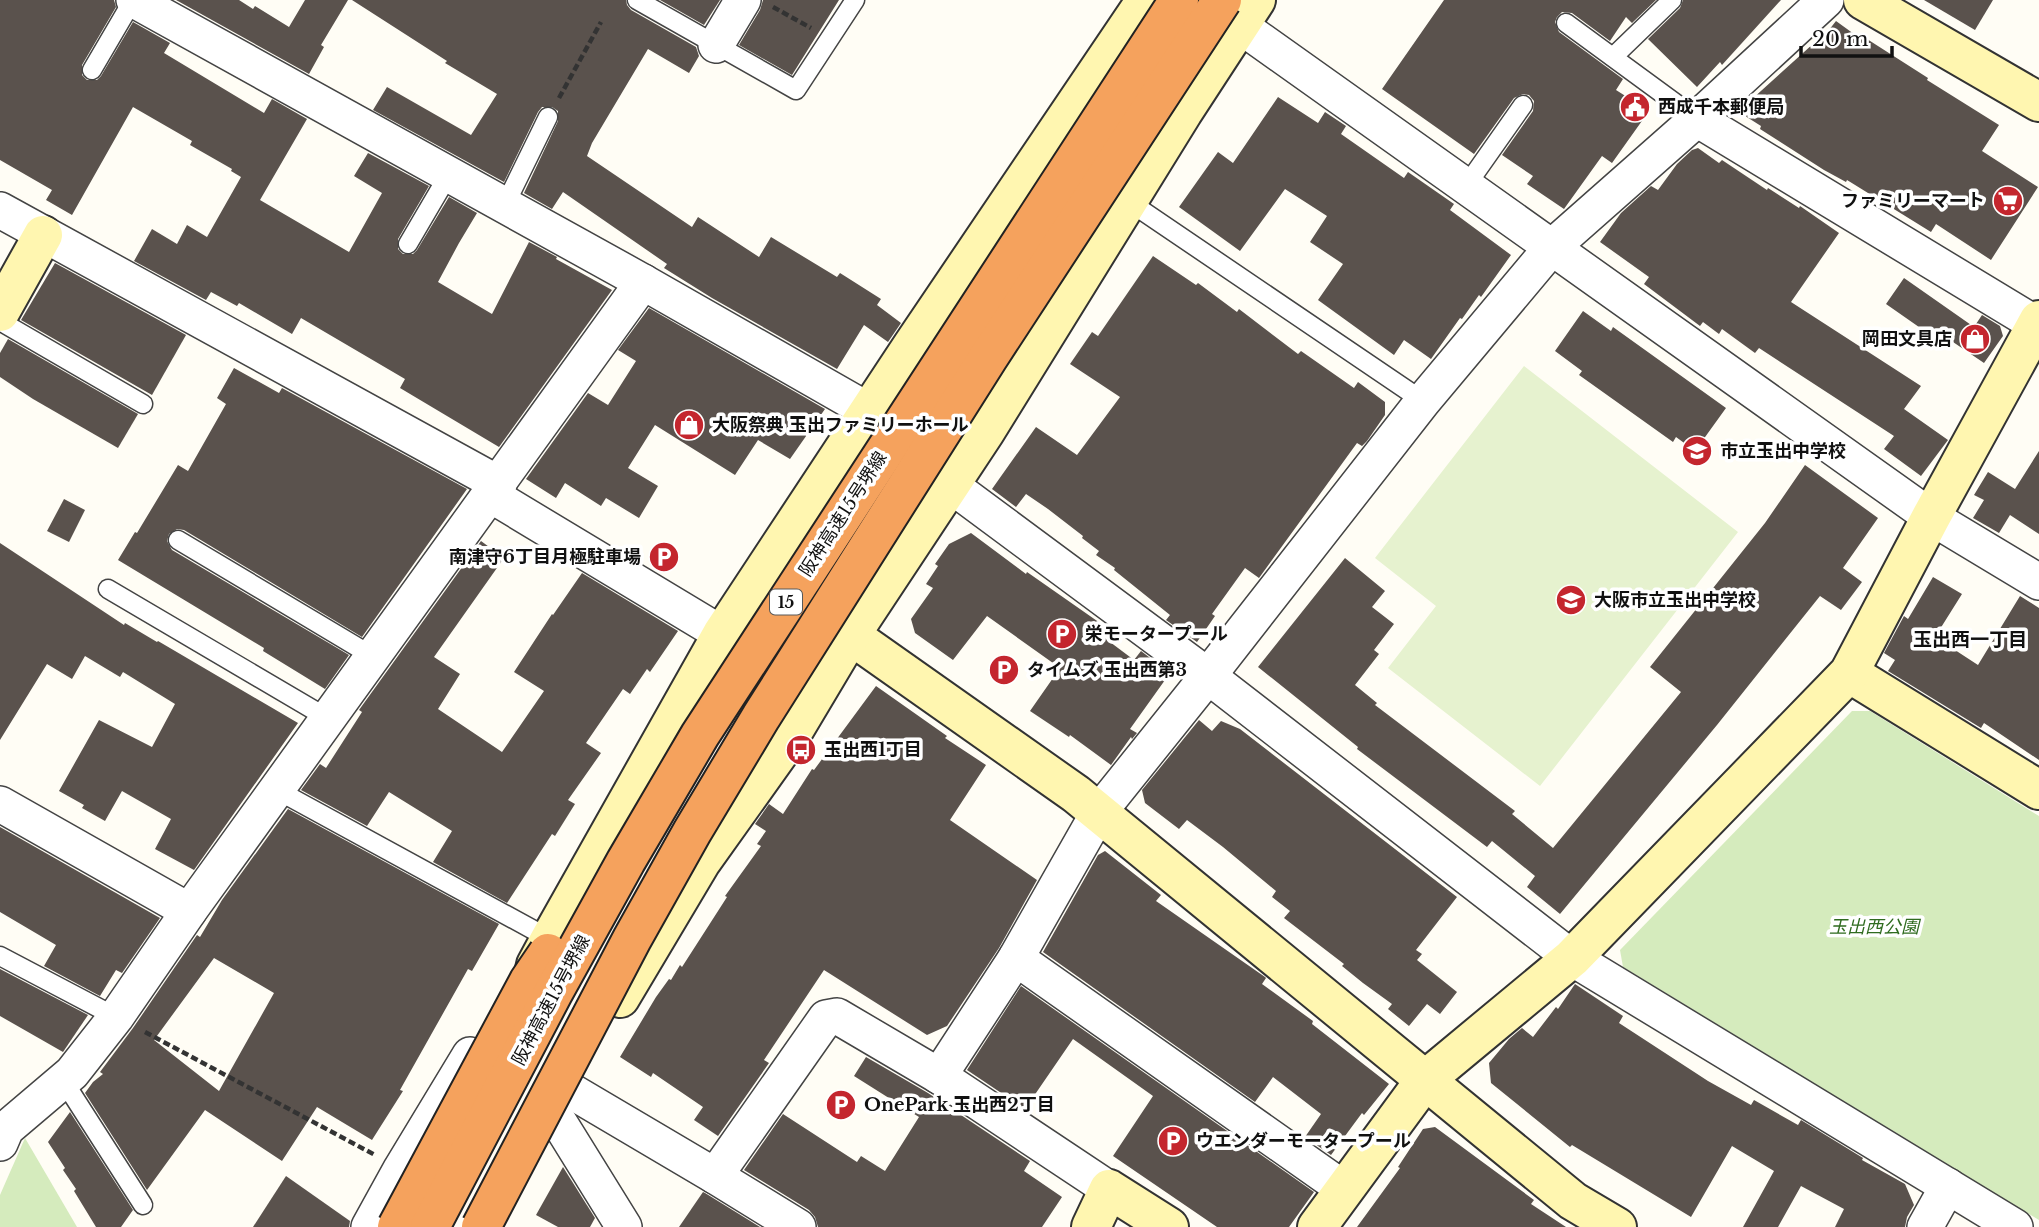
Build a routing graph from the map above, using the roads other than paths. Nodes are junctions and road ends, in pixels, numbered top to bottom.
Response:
1 (134, 0) edge
2 (637, 0) edge
3 (855, 0) edge
4 (1179, 0) edge
5 (1672, 0) edge
6 (1826, 0) edge
7 (1863, 0) edge
8 (757, 3) edge
9 (1136, 4) edge
10 (1239, 8) edge
11 (1566, 23) dead end
12 (716, 45) junction
13 (1613, 57) junction
14 (92, 70) dead end
15 (2039, 102) edge
16 (1523, 105) dead end
17 (548, 117) road end
18 (1697, 119) junction
19 (449, 174) junction
20 (1466, 186) junction
21 (1128, 201) junction
22 (505, 205) junction
23 (0, 210) edge
24 (43, 235) junction
25 (408, 244) dead end
26 (1552, 247) junction
27 (643, 282) junction
28 (0, 312) edge
29 (0, 321) edge
30 (2038, 324) edge
31 (1423, 401) junction
32 (143, 404) dead end
33 (869, 411) junction
34 (950, 484) junction
35 (495, 489) junction
36 (1931, 517) junction
37 (178, 540) dead end
38 (763, 571) junction
39 (2039, 582) edge
40 (108, 589) dead end
41 (722, 634) junction
42 (850, 636) junction
43 (374, 657) junction
44 (1849, 673) junction
45 (1208, 676) junction
46 (329, 719) junction
47 (700, 735) junction
48 (277, 790) junction
49 (2039, 790) edge
50 (0, 804) edge
51 (1098, 812) junction
52 (189, 911) junction
53 (543, 952) junction
54 (0, 956) edge
55 (1016, 958) junction
56 (1572, 958) junction
57 (116, 1017) junction
58 (939, 1076) junction
59 (63, 1080) junction
60 (1425, 1080) junction
61 (560, 1101) junction
62 (2, 1133) edge
63 (715, 1176) junction
64 (1948, 1186) junction
65 (1109, 1188) junction
66 (1344, 1189) junction
67 (143, 1205) dead end
68 (369, 1227) edge
69 (397, 1227) edge
70 (414, 1227) edge
71 (430, 1227) edge
72 (481, 1227) edge
73 (498, 1227) edge
74 (624, 1227) edge
75 (798, 1227) edge
76 (1091, 1227) edge
77 (1170, 1227) edge
78 (1317, 1227) edge
79 (1617, 1227) edge
80 (1925, 1227) edge
81 (2015, 1227) edge

1 - 14 lane
1 - 19 street
2 - 12 lane
3 - 12 lane
4 - 47 highway, 阪神高速15号堺線 / 15, bridge
5 - 13 lane
6 - 18 street
7 - 15 street
8 - 12 street
9 - 33 street
10 - 20 street
10 - 21 street
10 - 72 highway, 15, bridge
11 - 13 lane
13 - 18 lane
16 - 20 lane
17 - 22 lane
18 - 26 street
18 - 30 street
19 - 22 street
19 - 25 lane
20 - 26 street
21 - 31 lane
21 - 34 street
22 - 27 street
23 - 24 street
24 - 28 street
24 - 35 street
26 - 31 street
26 - 36 street
27 - 33 street
27 - 35 street
29 - 32 lane
30 - 36 street
31 - 45 street
33 - 38 street
34 - 42 street
34 - 45 street
35 - 41 street
35 - 43 street
36 - 39 street
36 - 44 street
37 - 43 lane
38 - 41 street
38 - 42 street
40 - 46 lane
41 - 53 street
42 - 51 street
42 - 61 street
43 - 46 street
44 - 49 street
44 - 56 street
45 - 51 street
45 - 56 street
46 - 48 street
47 - 69 highway, 15, bridge
47 - 71 highway, 阪神高速15号堺線 / 15, bridge
48 - 52 street
48 - 53 lane
50 - 52 street
51 - 55 street
51 - 60 street
52 - 57 street
53 - 68 street
53 - 70 street
54 - 57 lane
55 - 58 street
55 - 66 street
56 - 60 street
56 - 64 street
57 - 59 street
58 - 63 street
58 - 65 street
59 - 62 street
59 - 67 lane
60 - 66 street
60 - 79 street
61 - 63 street
61 - 73 street
61 - 74 street
63 - 75 street
64 - 80 street
64 - 81 street
65 - 76 street
65 - 77 street
66 - 78 street

